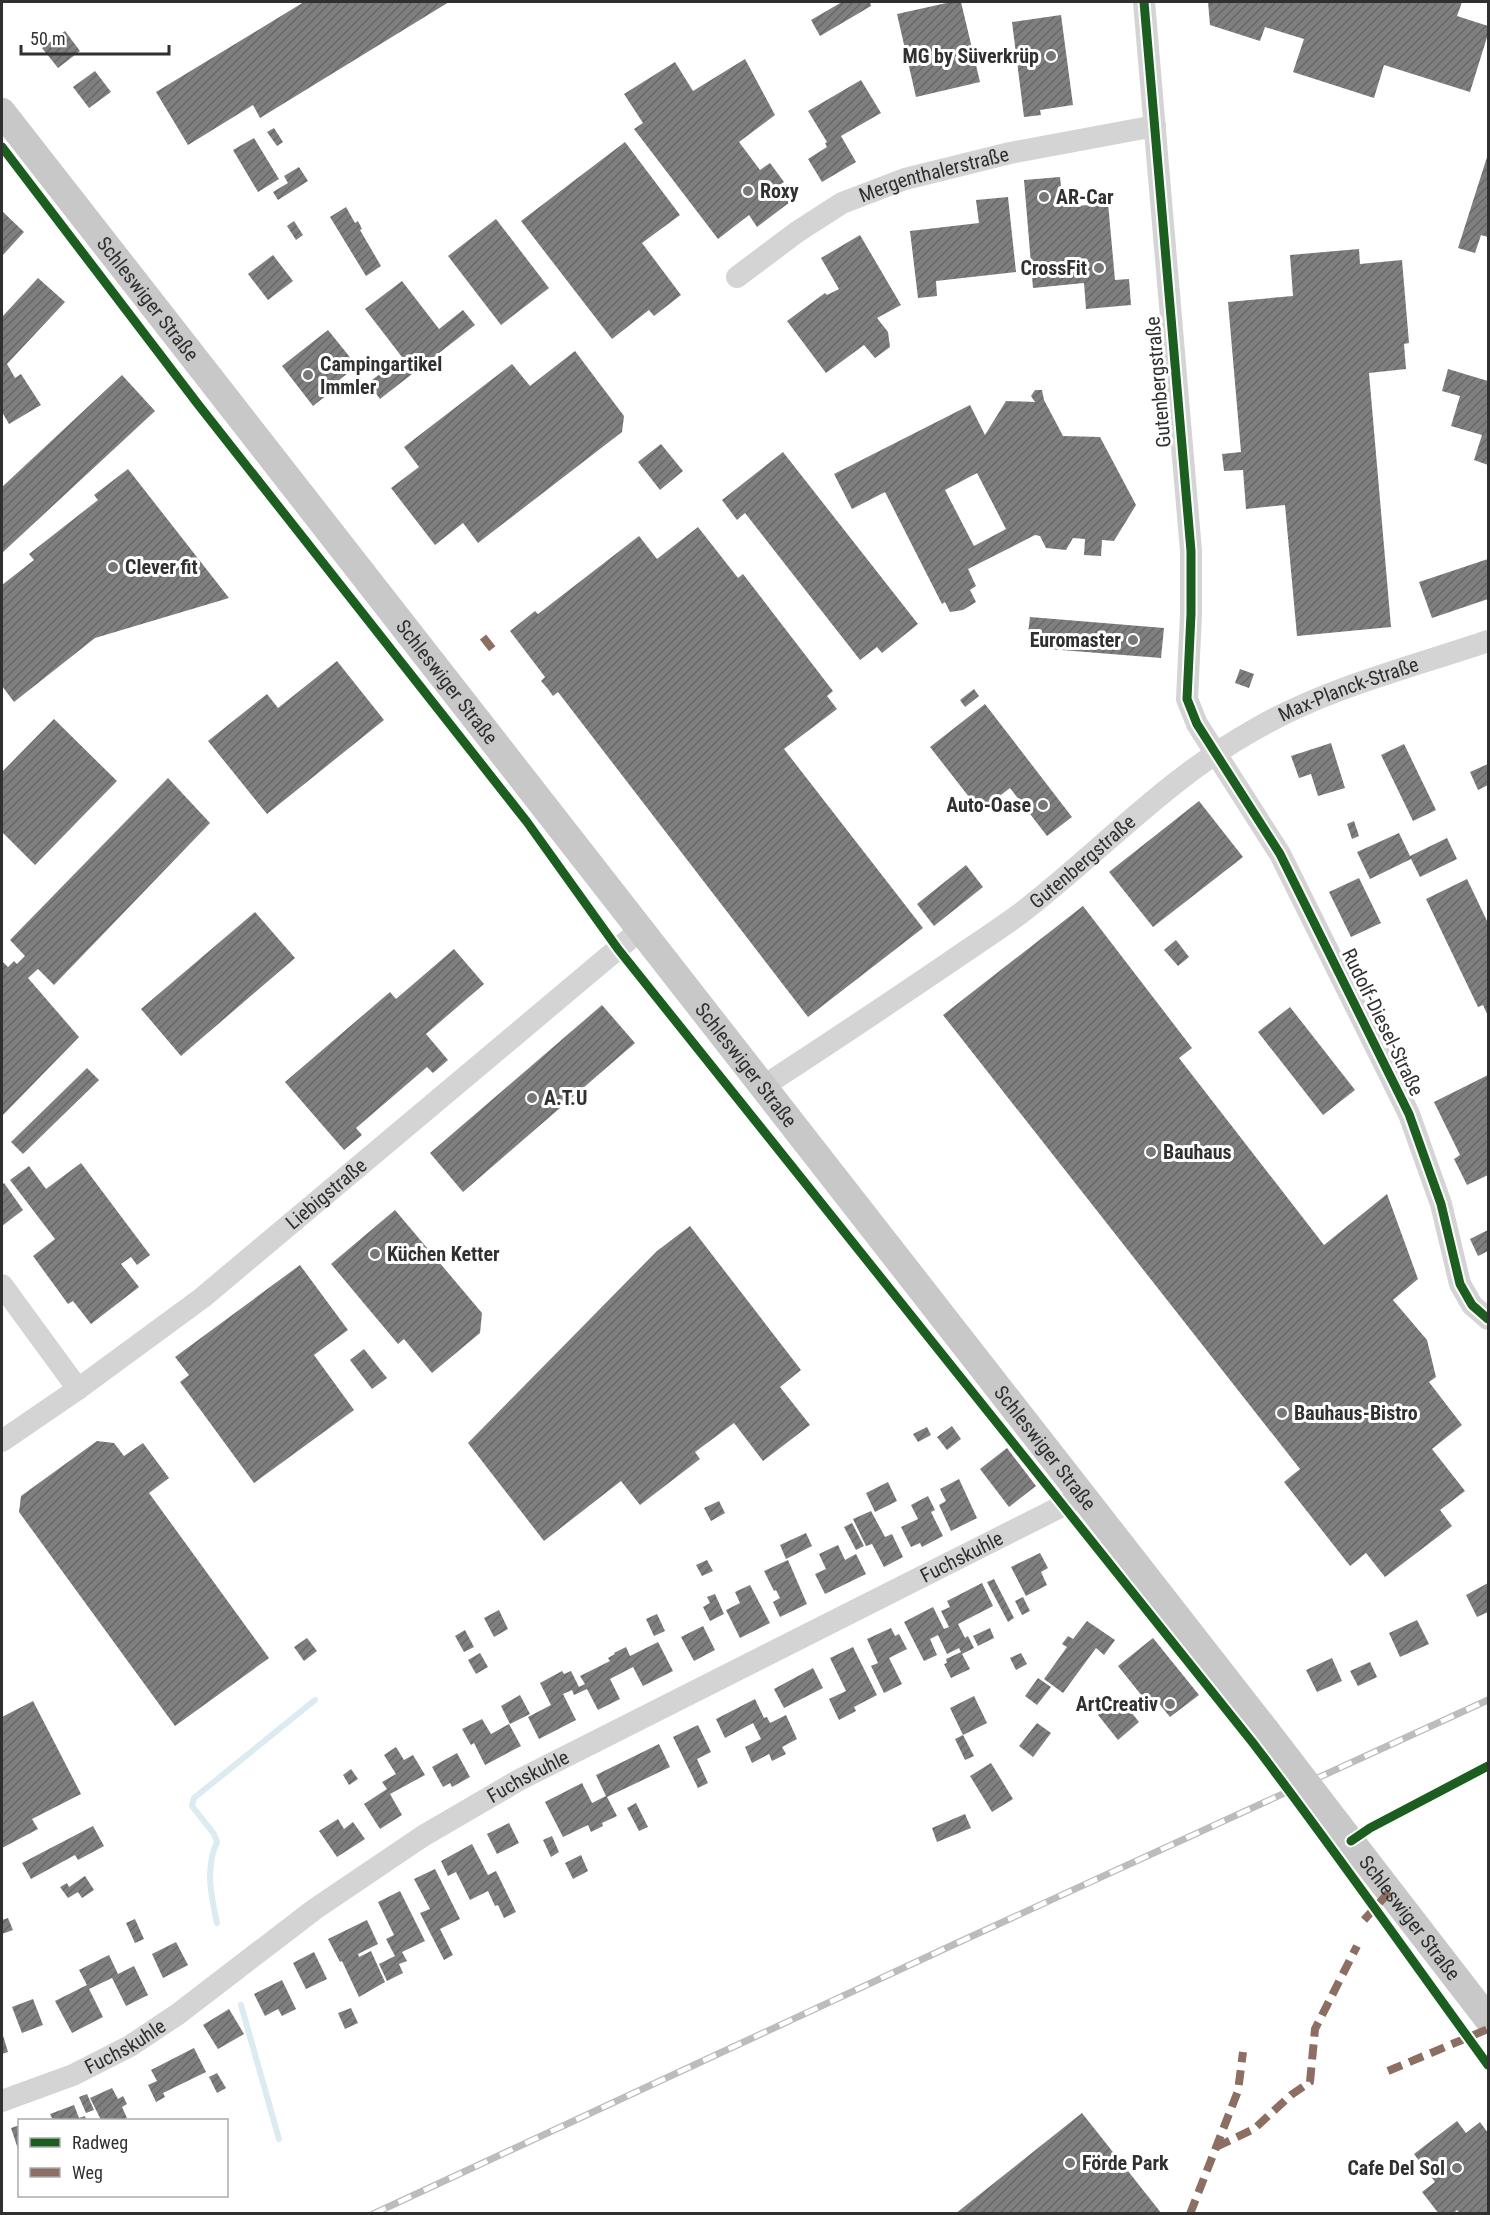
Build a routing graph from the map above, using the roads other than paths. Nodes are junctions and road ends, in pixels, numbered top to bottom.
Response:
1 (1144, 2) edge
2 (2, 112) edge
3 (1155, 126) junction
4 (737, 277) dead end
5 (1488, 641) edge
6 (1215, 752) junction
7 (639, 931) junction
8 (762, 1087) junction
9 (2, 1285) edge
10 (1488, 1319) edge
11 (78, 1389) junction
12 (2, 1441) edge
13 (1082, 1496) junction
14 (1488, 2019) edge
15 (2, 2101) edge

1 - 3 street, Gutenbergstraße
2 - 7 main road, Schleswiger Straße
3 - 4 street, Mergenthalerstraße
3 - 6 street, Gutenbergstraße
5 - 6 street, Max-Planck-Straße
6 - 8 street, Gutenbergstraße
6 - 10 street, Rudolf-Diesel-Straße
7 - 8 main road, Schleswiger Straße
7 - 11 street, Liebigstraße
8 - 13 main road, Schleswiger Straße
9 - 11 street
11 - 12 street, Liebigstraße
13 - 14 main road, Schleswiger Straße, bridge
13 - 15 street, Fuchskuhle

